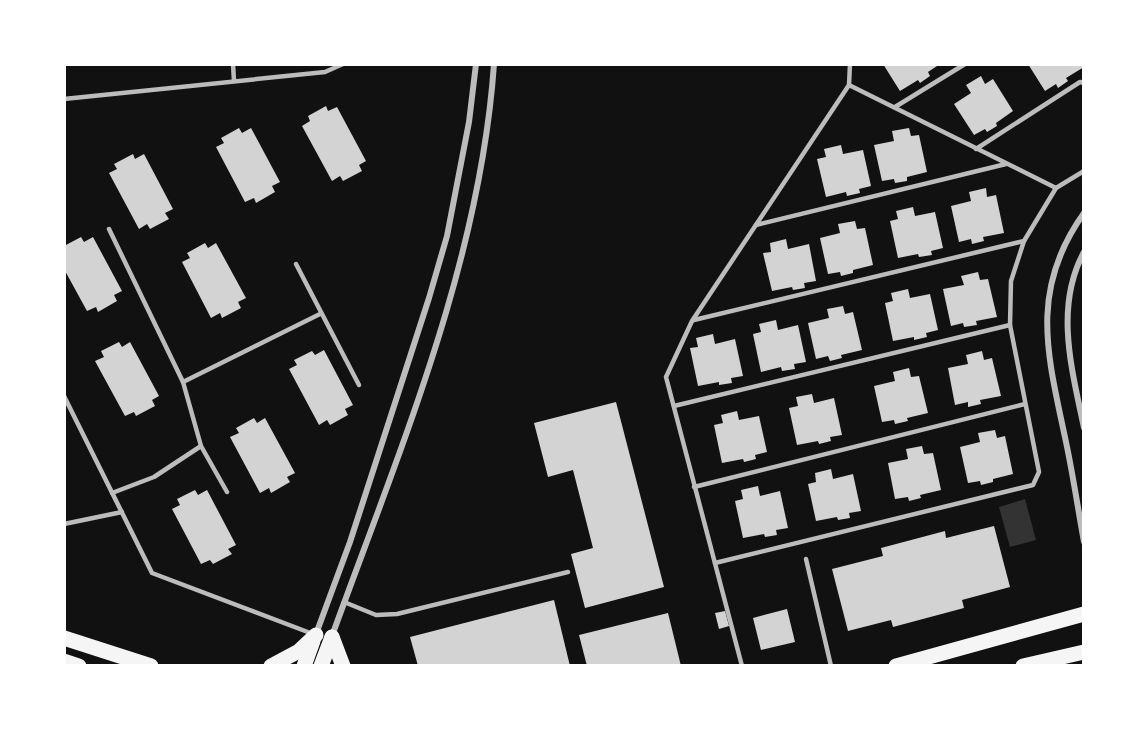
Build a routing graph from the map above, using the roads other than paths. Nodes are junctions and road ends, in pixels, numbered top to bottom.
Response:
1 (234, 64) edge
2 (343, 64) edge
3 (476, 64) edge
4 (494, 64) edge
5 (850, 64) edge
6 (965, 64) edge
7 (234, 81) junction
8 (1083, 83) edge
9 (849, 85) junction
10 (64, 99) edge
11 (895, 107) junction
12 (976, 149) junction
13 (1006, 164) junction
14 (1083, 171) edge
15 (1056, 188) junction
16 (1083, 213) edge
17 (756, 225) junction
18 (109, 229) dead end
19 (1024, 241) junction
20 (1083, 252) edge
21 (296, 264) dead end
22 (321, 314) junction
23 (693, 321) junction
24 (1010, 326) junction
25 (183, 382) junction
26 (358, 385) dead end
27 (64, 396) edge
28 (1025, 404) junction
29 (674, 406) junction
30 (1083, 428) edge
31 (201, 446) junction
32 (694, 487) junction
33 (227, 492) dead end
34 (112, 493) junction
35 (122, 512) junction
36 (64, 524) edge
37 (1083, 542) edge
38 (806, 559) dead end
39 (715, 563) junction
40 (568, 572) dead end
41 (344, 602) junction
42 (1083, 614) edge
43 (316, 635) junction
44 (332, 637) junction
45 (64, 638) edge
46 (1083, 652) edge
47 (64, 661) edge
48 (79, 666) edge
49 (151, 666) edge
50 (271, 666) edge
51 (303, 666) edge
52 (321, 666) edge
53 (344, 666) edge
54 (742, 666) edge
55 (831, 666) edge
56 (896, 666) edge
57 (1023, 666) edge

1 - 7 lane
2 - 7 lane
3 - 43 street
4 - 41 street
5 - 9 lane
6 - 11 lane
7 - 10 lane
8 - 12 lane
9 - 11 lane
9 - 17 lane
11 - 12 lane
12 - 13 lane
13 - 15 lane
13 - 17 lane
14 - 15 lane
15 - 19 lane
16 - 37 street
17 - 23 lane
18 - 25 lane
19 - 23 lane
19 - 24 lane
20 - 30 street
21 - 22 lane
22 - 25 lane
22 - 26 lane
23 - 29 lane
24 - 28 lane
24 - 29 lane
25 - 31 lane
27 - 34 lane
28 - 32 lane
28 - 39 lane
29 - 32 lane
31 - 33 lane
31 - 34 lane
32 - 39 lane
34 - 35 lane
35 - 36 lane
35 - 43 lane
38 - 55 lane
39 - 54 lane
40 - 41 lane
41 - 44 street
42 - 56 main road
43 - 50 main road
43 - 51 main road
44 - 52 main road
44 - 53 main road
45 - 49 main road
46 - 57 main road
47 - 48 main road

